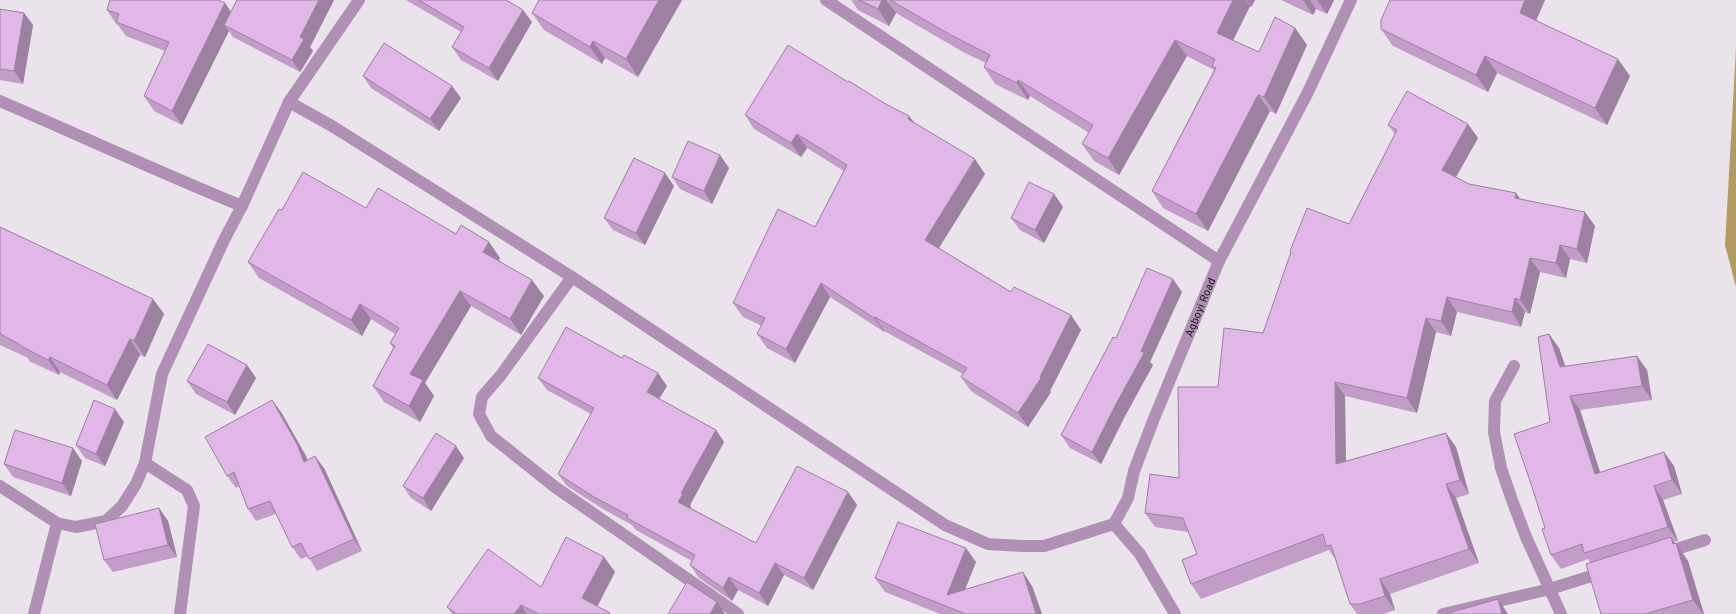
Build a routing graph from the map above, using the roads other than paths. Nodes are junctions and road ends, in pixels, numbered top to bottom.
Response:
1 (359, 0) edge
2 (826, 0) edge
3 (1351, 0) edge
4 (0, 101) edge
5 (289, 102) junction
6 (242, 206) junction
7 (1219, 261) junction
8 (572, 277) junction
9 (1514, 366) dead end
10 (145, 463) junction
11 (0, 486) edge
12 (57, 523) junction
13 (1114, 524) junction
14 (1705, 540) dead end
15 (1653, 556) edge
16 (1616, 568) edge
17 (1550, 589) junction
18 (34, 614) edge
19 (180, 614) edge
20 (738, 614) edge
21 (1175, 614) edge
22 (1443, 614) edge
23 (1560, 614) edge

1 - 5 street
2 - 7 street
3 - 7 street, Agboyi Road
4 - 6 street
5 - 6 street
5 - 8 street
6 - 10 street
7 - 13 street, Agboyi Road
8 - 13 street
8 - 20 street
9 - 17 street
10 - 12 street
10 - 19 street
11 - 12 street
12 - 18 street
13 - 21 street
14 - 15 street
16 - 17 street
17 - 22 street
17 - 23 street

